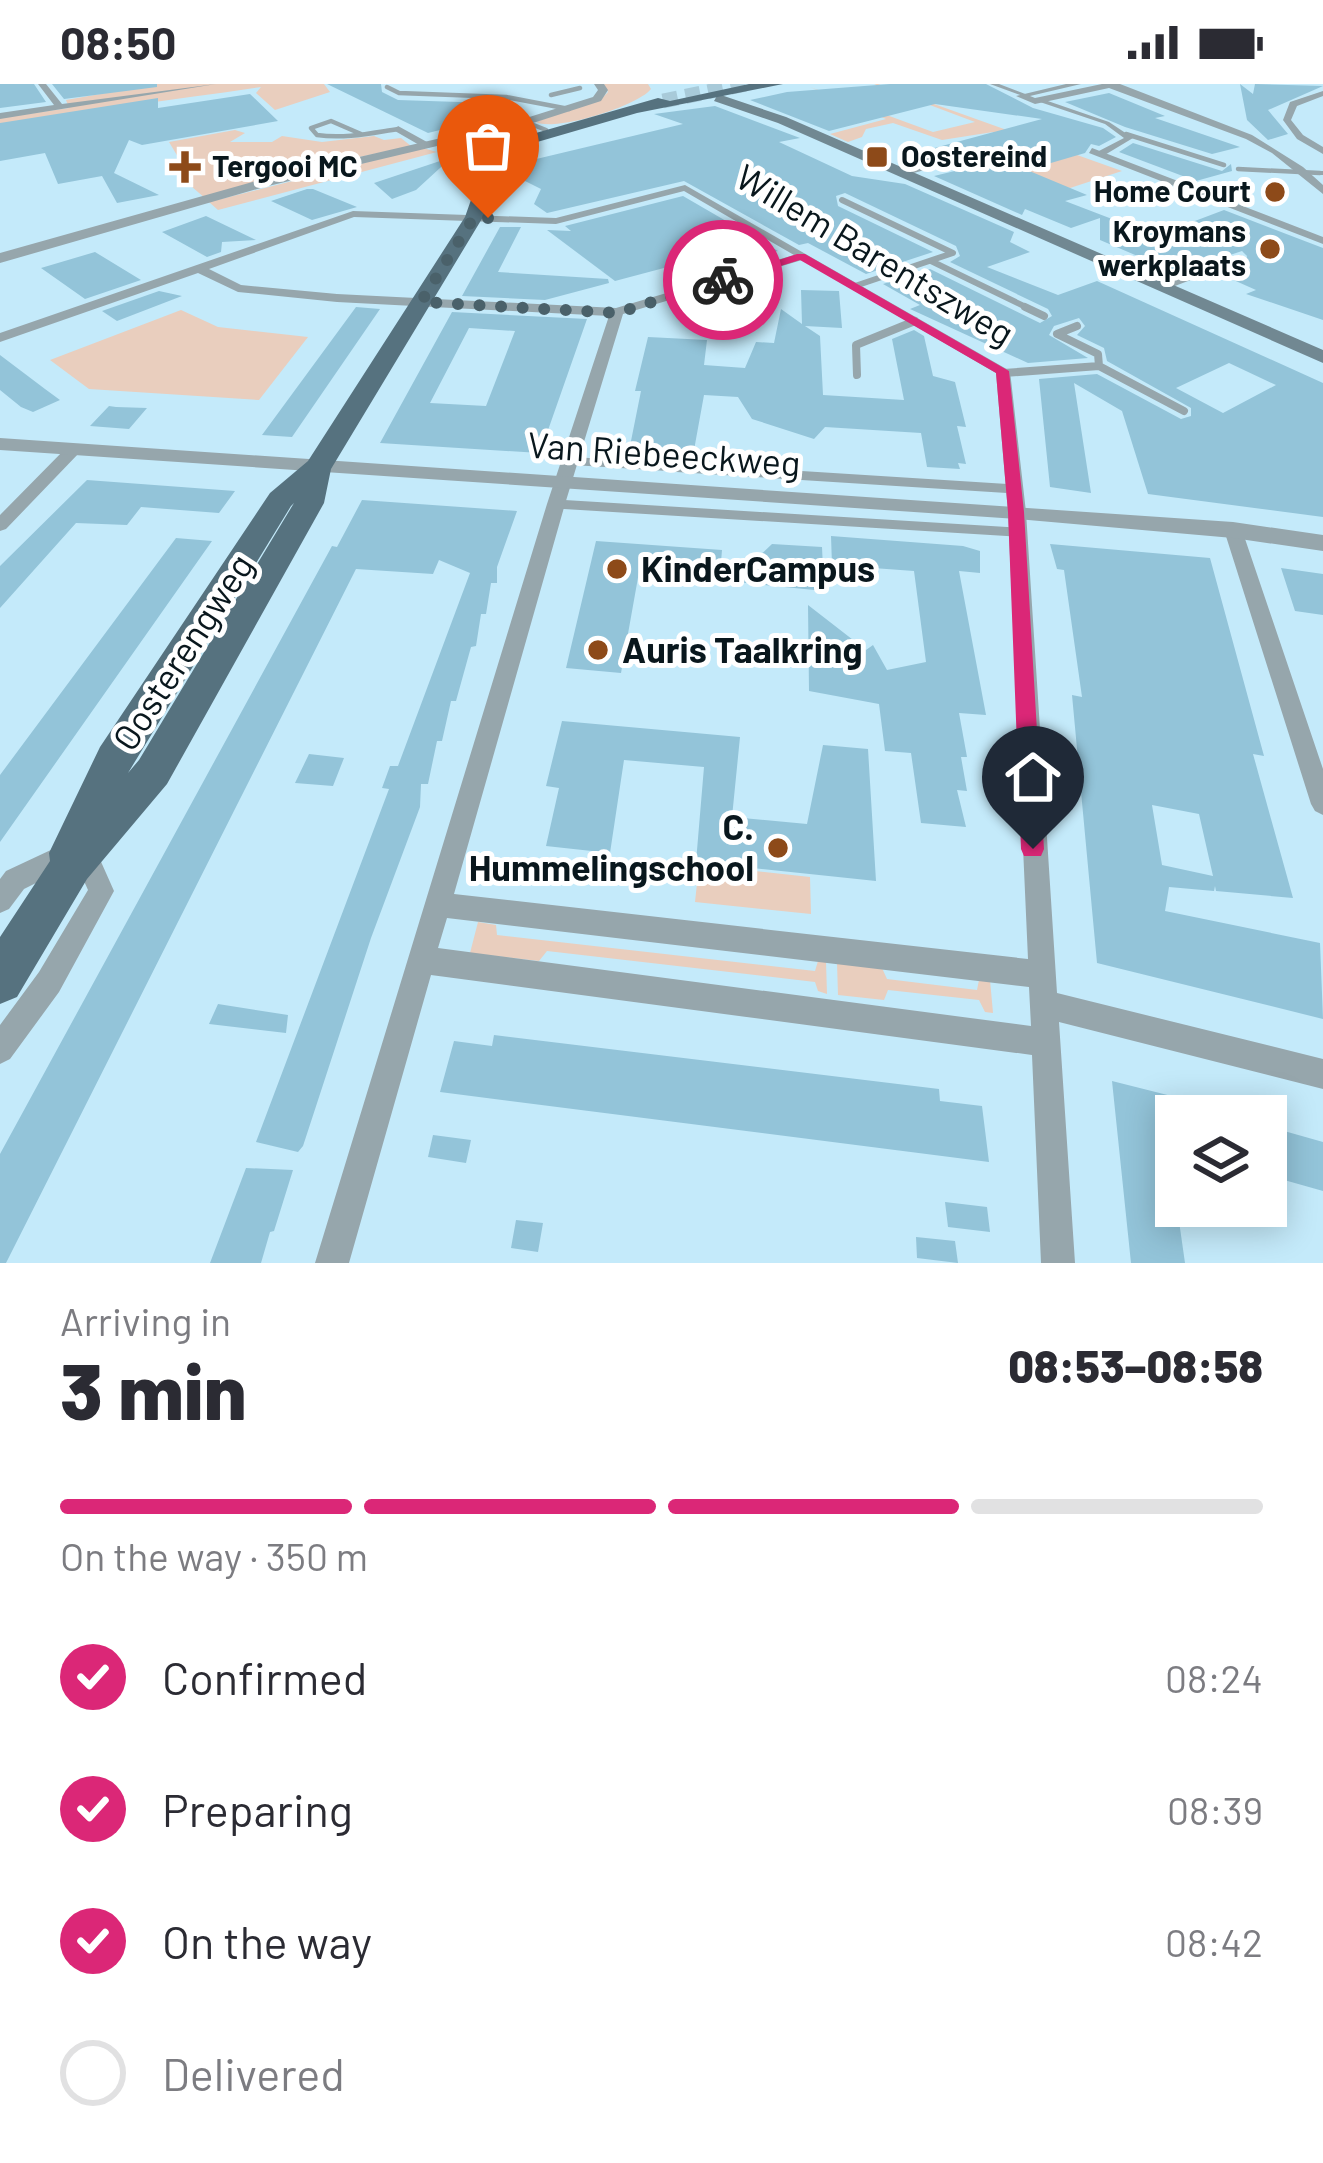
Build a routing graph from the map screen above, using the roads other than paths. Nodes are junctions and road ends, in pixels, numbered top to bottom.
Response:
1 (42, 84) edge
2 (212, 84) edge
3 (776, 84) edge
4 (993, 84) edge
5 (1077, 84) edge
6 (1087, 84) edge
7 (1107, 85) edge
8 (576, 86) edge
9 (600, 86) edge
10 (387, 87) edge
11 (723, 93) edge
12 (1323, 93) edge
13 (551, 94) dead end
14 (1025, 94) junction
15 (669, 96) junction
16 (1039, 100) junction
17 (60, 107) junction
18 (569, 109) junction
19 (0, 116) edge
20 (526, 122) junction
21 (398, 130) joint
22 (546, 130) junction
23 (361, 134) junction
24 (1126, 134) junction
25 (424, 144) junction
26 (906, 148) dead end
27 (1096, 153) joint
28 (1323, 153) edge
29 (1289, 157) junction
30 (1224, 164) dead end
31 (1238, 170) dead end
32 (1306, 172) junction
33 (905, 173) junction
34 (1321, 173) edge
35 (476, 178) junction
36 (1323, 191) edge
37 (842, 200) dead end
38 (474, 217) junction
39 (1323, 241) edge
40 (801, 256) junction
41 (0, 258) edge
42 (1240, 258) dead end
43 (931, 260) junction
44 (196, 267) junction
45 (855, 286) junction
46 (1164, 287) junction
47 (421, 302) junction
48 (617, 313) junction
49 (1044, 316) dead end
50 (915, 321) junction
51 (1078, 326) dead end
52 (0, 338) edge
53 (1323, 357) edge
54 (1099, 366) junction
55 (1139, 369) dead end
56 (1004, 373) junction
57 (857, 375) dead end
58 (1121, 378) junction
59 (1184, 411) dead end
60 (0, 444) edge
61 (74, 449) junction
62 (573, 461) junction
63 (317, 466) junction
64 (561, 494) junction
65 (1015, 511) junction
66 (0, 525) edge
67 (1233, 530) junction
68 (1323, 543) edge
69 (1323, 804) edge
70 (76, 857) junction
71 (0, 901) edge
72 (440, 905) junction
73 (424, 960) junction
74 (0, 980) edge
75 (1041, 988) junction
76 (1044, 1042) junction
77 (0, 1049) edge
78 (1323, 1074) edge
79 (332, 1263) edge
80 (1058, 1263) edge

1 - 17 street
2 - 17 street
3 - 11 main road
4 - 14 street
5 - 14 street
6 - 7 street
7 - 16 street
7 - 29 street
8 - 9 lane
8 - 13 lane
9 - 18 street
10 - 18 lane
11 - 15 main road
11 - 33 main road
11 - 35 main road
12 - 28 street
14 - 16 street
15 - 22 main road
15 - 35 main road
16 - 24 street
17 - 19 street
18 - 20 street
20 - 22 lane
20 - 25 street
21 - 23 lane
21 - 25 street
22 - 35 main road
23 - 23 lane
24 - 27 street
24 - 30 lane
25 - 41 street
26 - 33 lane
27 - 39 street
28 - 29 street
29 - 32 street
31 - 32 lane
32 - 34 lane
32 - 36 street
33 - 46 main road
35 - 38 main road
37 - 43 lane
38 - 40 street, Willem Barentszweg
38 - 44 street
38 - 47 main road, Oosterengweg
40 - 45 street, Willem Barentszweg
40 - 48 street
42 - 46 lane
43 - 45 lane
43 - 49 lane
44 - 47 street
44 - 52 street
45 - 50 street, Willem Barentszweg
46 - 53 main road
47 - 48 street
47 - 63 main road, Oosterengweg
48 - 62 street
50 - 56 street, Willem Barentszweg
50 - 57 lane
51 - 54 lane
54 - 56 lane
54 - 58 lane
55 - 58 lane
56 - 65 street, Willem Barentszweg
58 - 59 lane
60 - 61 street, Van Riebeeckweg
61 - 63 street, Van Riebeeckweg
61 - 66 street
62 - 64 street
62 - 65 lane
63 - 64 street, Van Riebeeckweg
63 - 70 main road, Oosterengweg
64 - 65 street, Van Riebeeckweg
64 - 72 street
65 - 67 street, Van Riebeeckweg
65 - 75 street, Willem Barentszweg
67 - 68 street, Van Riebeeckweg
67 - 69 street
70 - 71 street, Oosterengweg
70 - 74 main road, Oosterengweg
70 - 77 street
72 - 73 street
72 - 75 street
73 - 76 street
73 - 79 street
75 - 76 street, Willem Barentszweg
75 - 78 street
76 - 80 street, Willem Barentszweg

